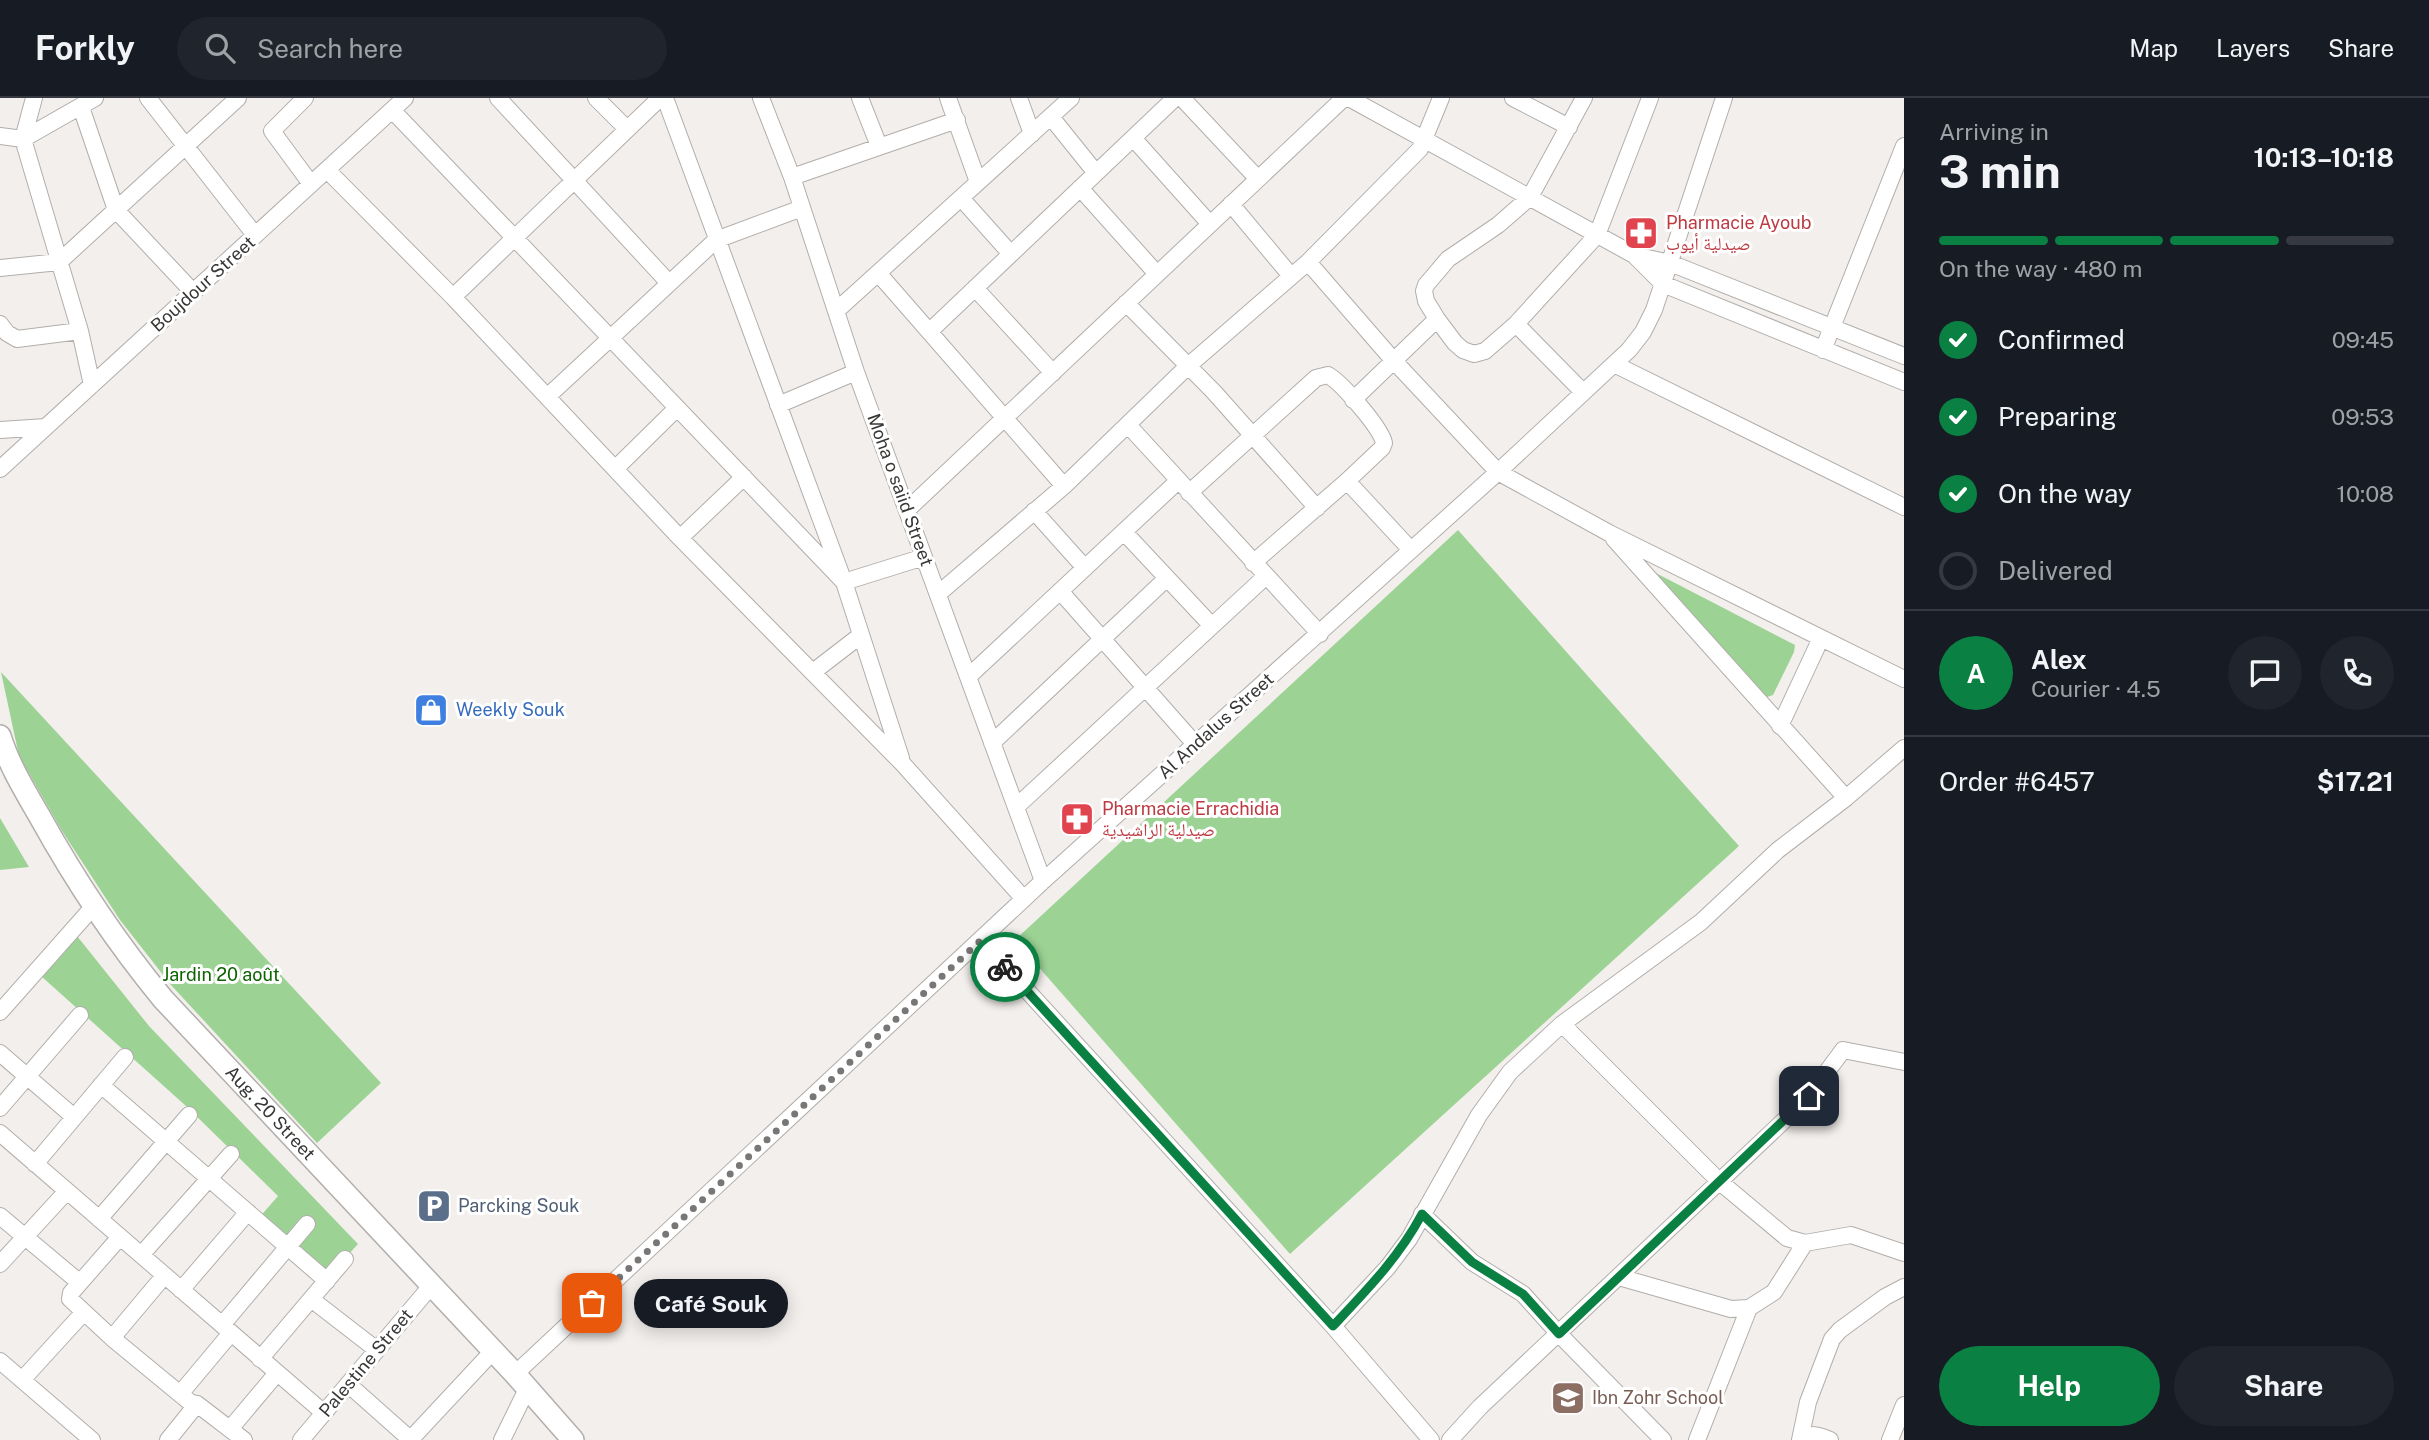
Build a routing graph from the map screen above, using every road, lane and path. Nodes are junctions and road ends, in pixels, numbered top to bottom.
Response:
1 (34, 98) edge
2 (95, 98) edge
3 (148, 98) edge
4 (238, 98) edge
5 (305, 98) edge
6 (405, 98) edge
7 (498, 98) edge
8 (596, 98) edge
9 (660, 98) edge
10 (665, 98) edge
11 (761, 98) edge
12 (860, 98) edge
13 (948, 98) edge
14 (1019, 98) edge
15 (1071, 98) edge
16 (1175, 98) edge
17 (1182, 98) edge
18 (1346, 98) edge
19 (1441, 98) edge
20 (1513, 98) edge
21 (1584, 98) edge
22 (1650, 98) edge
23 (1724, 98) edge
24 (287, 104) edge
25 (81, 107) junction
26 (393, 110) junction
27 (1051, 117) junction
28 (957, 120) junction
29 (1569, 127) junction
30 (627, 130) junction
31 (1032, 134) junction
32 (0, 136) edge
33 (1133, 138) junction
34 (23, 139) junction
35 (1423, 139) junction
36 (878, 146) junction
37 (1904, 146) edge
38 (184, 147) junction
39 (327, 170) junction
40 (1096, 173) junction
41 (792, 177) junction
42 (1258, 179) junction
43 (574, 180) junction
44 (978, 182) junction
45 (311, 184) junction
46 (1080, 188) junction
47 (1530, 197) junction
48 (961, 198) junction
49 (1231, 204) junction
50 (802, 208) junction
51 (116, 210) junction
52 (1210, 224) junction
53 (255, 235) junction
54 (1597, 235) junction
55 (514, 238) junction
56 (716, 240) junction
57 (1011, 254) junction
58 (1634, 255) junction
59 (60, 262) junction
60 (1308, 262) junction
61 (1670, 263) junction
62 (0, 268) edge
63 (878, 273) junction
64 (1157, 274) junction
65 (1291, 276) junction
66 (670, 283) junction
67 (1663, 284) junction
68 (975, 288) junction
69 (193, 292) junction
70 (453, 297) junction
71 (1126, 303) junction
72 (836, 311) junction
73 (1437, 320) junction
74 (0, 324) edge
75 (1516, 324) junction
76 (1832, 327) junction
77 (80, 331) junction
78 (930, 331) junction
79 (610, 338) junction
80 (1824, 350) junction
81 (1903, 352) edge
82 (1394, 361) junction
83 (1614, 364) junction
84 (1188, 366) junction
85 (856, 372) junction
86 (1053, 373) junction
87 (1904, 382) edge
88 (92, 385) junction
89 (1582, 391) junction
90 (547, 397) junction
91 (1353, 400) junction
92 (778, 405) junction
93 (677, 408) junction
94 (1005, 418) junction
95 (1128, 425) junction
96 (46, 427) junction
97 (0, 430) edge
98 (1252, 436) junction
99 (0, 469) edge
100 (615, 469) junction
101 (1498, 472) junction
102 (744, 477) junction
103 (1348, 481) junction
104 (1064, 486) junction
105 (1183, 487) junction
106 (1904, 507) edge
107 (1317, 508) junction
108 (907, 510) junction
109 (1034, 511) junction
110 (1124, 532) junction
111 (1609, 533) junction
112 (680, 538) junction
113 (1411, 550) junction
114 (924, 557) junction
115 (1253, 563) junction
116 (1085, 568) junction
117 (1266, 576) junction
118 (1167, 578) junction
119 (844, 582) junction
120 (1060, 591) junction
121 (938, 594) junction
122 (1212, 626) junction
123 (1320, 634) junction
124 (861, 635) junction
125 (1821, 638) junction
126 (1102, 639) junction
127 (813, 673) junction
128 (968, 677) junction
129 (1904, 680) edge
130 (1146, 688) junction
131 (1780, 726) junction
132 (0, 736) edge
133 (992, 743) junction
134 (1195, 744) junction
135 (1904, 748) edge
136 (4, 755) edge
137 (902, 763) junction
138 (1846, 798) junction
139 (1016, 807) junction
140 (1043, 881) junction
141 (1024, 899) junction
142 (93, 907) junction
143 (981, 940) junction
144 (0, 1012) edge
145 (80, 1015) dead end
146 (1562, 1024) junction
147 (0, 1053) edge
148 (125, 1057) dead end
149 (1904, 1062) edge
150 (27, 1077) junction
151 (101, 1085) junction
152 (0, 1108) edge
153 (189, 1115) dead end
154 (74, 1117) junction
155 (0, 1133) edge
156 (166, 1142) junction
157 (231, 1154) dead end
158 (35, 1164) junction
159 (209, 1178) junction
160 (1720, 1182) junction
161 (67, 1191) junction
162 (248, 1212) junction
163 (1422, 1214) junction
164 (0, 1216) edge
165 (99, 1219) junction
166 (307, 1224) dead end
167 (24, 1237) junction
168 (120, 1237) junction
169 (1805, 1243) junction
170 (288, 1247) junction
171 (1904, 1253) edge
172 (141, 1255) junction
173 (345, 1259) dead end
174 (0, 1264) edge
175 (164, 1276) junction
176 (1619, 1277) junction
177 (327, 1281) junction
178 (79, 1282) junction
179 (431, 1286) junction
180 (1904, 1287) edge
181 (181, 1290) junction
182 (312, 1299) junction
183 (1749, 1308) junction
184 (83, 1312) junction
185 (1333, 1326) junction
186 (226, 1329) junction
187 (1559, 1334) junction
188 (112, 1338) junction
189 (377, 1350) junction
190 (493, 1351) junction
191 (260, 1359) junction
192 (0, 1361) edge
193 (277, 1373) junction
194 (23, 1380) junction
195 (521, 1382) junction
196 (348, 1384) junction
197 (180, 1395) junction
198 (197, 1404) junction
199 (1904, 1405) edge
200 (324, 1413) junction
201 (77, 1427) junction
202 (230, 1429) junction
203 (307, 1438) edge
204 (65, 1440) edge
205 (92, 1440) edge
206 (167, 1440) edge
207 (243, 1440) edge
208 (410, 1440) edge
209 (502, 1440) edge
210 (573, 1440) edge
211 (1431, 1440) edge
212 (1450, 1440) edge
213 (1664, 1440) edge
214 (1697, 1440) edge
215 (1830, 1440) edge
216 (1890, 1440) edge

1 - 34 street
2 - 25 street
3 - 38 street
4 - 38 street
5 - 24 street
6 - 26 street, Boujdour Street
7 - 43 street
8 - 30 street
9 - 30 street
10 - 56 street
11 - 41 street, Moha o saiid Street
12 - 36 street
13 - 28 street
14 - 31 street
15 - 27 street
16 - 33 street
17 - 42 street
18 - 35 street
18 - 42 street
19 - 35 street
20 - 29 street
21 - 29 street
22 - 54 street
23 - 61 street, Al Andalus Street
24 - 45 street
25 - 34 street
25 - 51 street
26 - 39 street, Boujdour Street
26 - 55 street
27 - 31 street
27 - 40 street
28 - 36 street
28 - 44 street
29 - 47 street
30 - 43 street
31 - 44 street
32 - 34 street
33 - 40 street
33 - 52 street
34 - 59 street
35 - 47 street
35 - 60 street
36 - 41 street
37 - 76 street
38 - 51 street
38 - 53 street
39 - 45 street, Boujdour Street
39 - 70 street
40 - 46 street
41 - 50 street, Moha o saiid Street
42 - 49 street
43 - 55 street
43 - 66 street
44 - 48 street
45 - 53 street, Boujdour Street
46 - 57 street
46 - 64 street
47 - 54 street
47 - 73 street
48 - 57 street
48 - 63 street
49 - 52 street
49 - 65 street
50 - 56 street
50 - 72 street, Moha o saiid Street
51 - 59 street
51 - 69 street
52 - 64 street
53 - 69 street, Boujdour Street
54 - 58 street
54 - 75 street
55 - 70 street
55 - 79 street
56 - 66 street
56 - 92 street
57 - 68 street
58 - 61 street
58 - 67 street
59 - 62 street
59 - 77 street
60 - 65 street
60 - 82 street
61 - 67 street, Al Andalus Street
61 - 76 street
63 - 72 street
63 - 78 street
64 - 71 street
65 - 84 street
66 - 79 street
67 - 80 street
67 - 83 street, Al Andalus Street
68 - 78 street
68 - 86 street
69 - 88 street, Boujdour Street
70 - 90 street
71 - 84 street
71 - 86 street
72 - 85 street, Moha o saiid Street
73 - 75 street
73 - 82 street
74 - 77 street
75 - 89 street
76 - 80 street
76 - 81 street
77 - 88 street
78 - 94 street
79 - 90 street
79 - 93 street
80 - 87 street
82 - 91 street
82 - 101 street
83 - 89 street, Al Andalus Street
83 - 106 street
84 - 95 street
84 - 98 street
85 - 92 street
85 - 108 street, Moha o saiid Street
86 - 94 street
88 - 96 street, Boujdour Street
89 - 101 street, Al Andalus Street
90 - 100 street
91 - 98 street
91 - 103 street
92 - 119 street
93 - 100 street
93 - 102 street
94 - 104 street
94 - 108 street
95 - 104 street
95 - 105 street
96 - 97 street
96 - 99 street, Boujdour Street
98 - 105 street
98 - 107 street
100 - 112 street
101 - 111 street
101 - 113 street, Al Andalus Street
102 - 112 street
102 - 119 street
103 - 107 street
103 - 113 street
104 - 109 street
105 - 110 street
105 - 115 street
107 - 115 street
108 - 114 street, Moha o saiid Street
109 - 116 street
109 - 121 street
110 - 116 street
110 - 118 street
111 - 125 street
111 - 131 street
112 - 127 street
113 - 123 street, Al Andalus Street
114 - 119 street
114 - 121 street, Moha o saiid Street
115 - 117 street
116 - 120 street
117 - 122 street
117 - 123 street
118 - 122 street
118 - 126 street
119 - 124 street
120 - 126 street
120 - 128 street
121 - 128 street, Moha o saiid Street
122 - 130 street
123 - 134 street, Al Andalus Street
124 - 127 street
124 - 137 street
125 - 129 street
125 - 131 street
126 - 130 street
126 - 133 street
127 - 137 street
128 - 133 street, Moha o saiid Street
130 - 134 street
130 - 139 street
131 - 138 street
132 - 136 main road, Aug. 20 Street
133 - 139 street, Moha o saiid Street
134 - 140 street, Al Andalus Street
135 - 138 street
136 - 142 main road, Aug. 20 Street
137 - 141 street
138 - 146 street
139 - 140 street, Moha o saiid Street
140 - 141 street, Al Andalus Street
141 - 143 street, Al Andalus Street
142 - 144 street
142 - 179 main road, Aug. 20 Street
143 - 185 street
143 - 195 street, Al Andalus Street
145 - 150 street
146 - 160 street
146 - 163 street
147 - 150 street
148 - 151 street
149 - 160 street
150 - 152 street
150 - 154 street
151 - 154 street
151 - 156 street
153 - 156 street
154 - 158 street
155 - 158 street
156 - 159 street
156 - 165 street
157 - 159 street
158 - 161 street
159 - 162 street
159 - 172 street
160 - 169 street
160 - 176 street
161 - 165 street
161 - 167 street
162 - 170 street
162 - 181 street
163 - 185 street
163 - 187 street
164 - 167 street
165 - 168 street
166 - 170 street
167 - 174 street
167 - 178 street
168 - 172 street
168 - 178 street
169 - 171 street
169 - 183 street
170 - 177 street
170 - 186 street
172 - 175 street
173 - 177 street
175 - 181 street
175 - 188 street
176 - 183 street
176 - 187 street
177 - 182 street
178 - 184 street
179 - 189 street, Palestine Street
179 - 190 main road, Aug. 20 Street
180 - 215 street
181 - 186 street
182 - 189 street
182 - 191 street
183 - 214 street
184 - 188 street
184 - 194 street
185 - 211 street
186 - 191 street
186 - 197 street
187 - 212 street
187 - 213 street
188 - 197 street
189 - 196 street, Palestine Street
190 - 195 main road, Aug. 20 Street
190 - 208 street
191 - 193 street
192 - 194 street
193 - 200 street
193 - 202 street
194 - 201 street
195 - 209 street
195 - 210 main road, Aug. 20 Street
196 - 200 street, Palestine Street
196 - 208 street
197 - 198 street
198 - 202 street
198 - 206 street
199 - 216 street
200 - 203 street, Palestine Street
201 - 204 street
201 - 205 street
202 - 207 street

